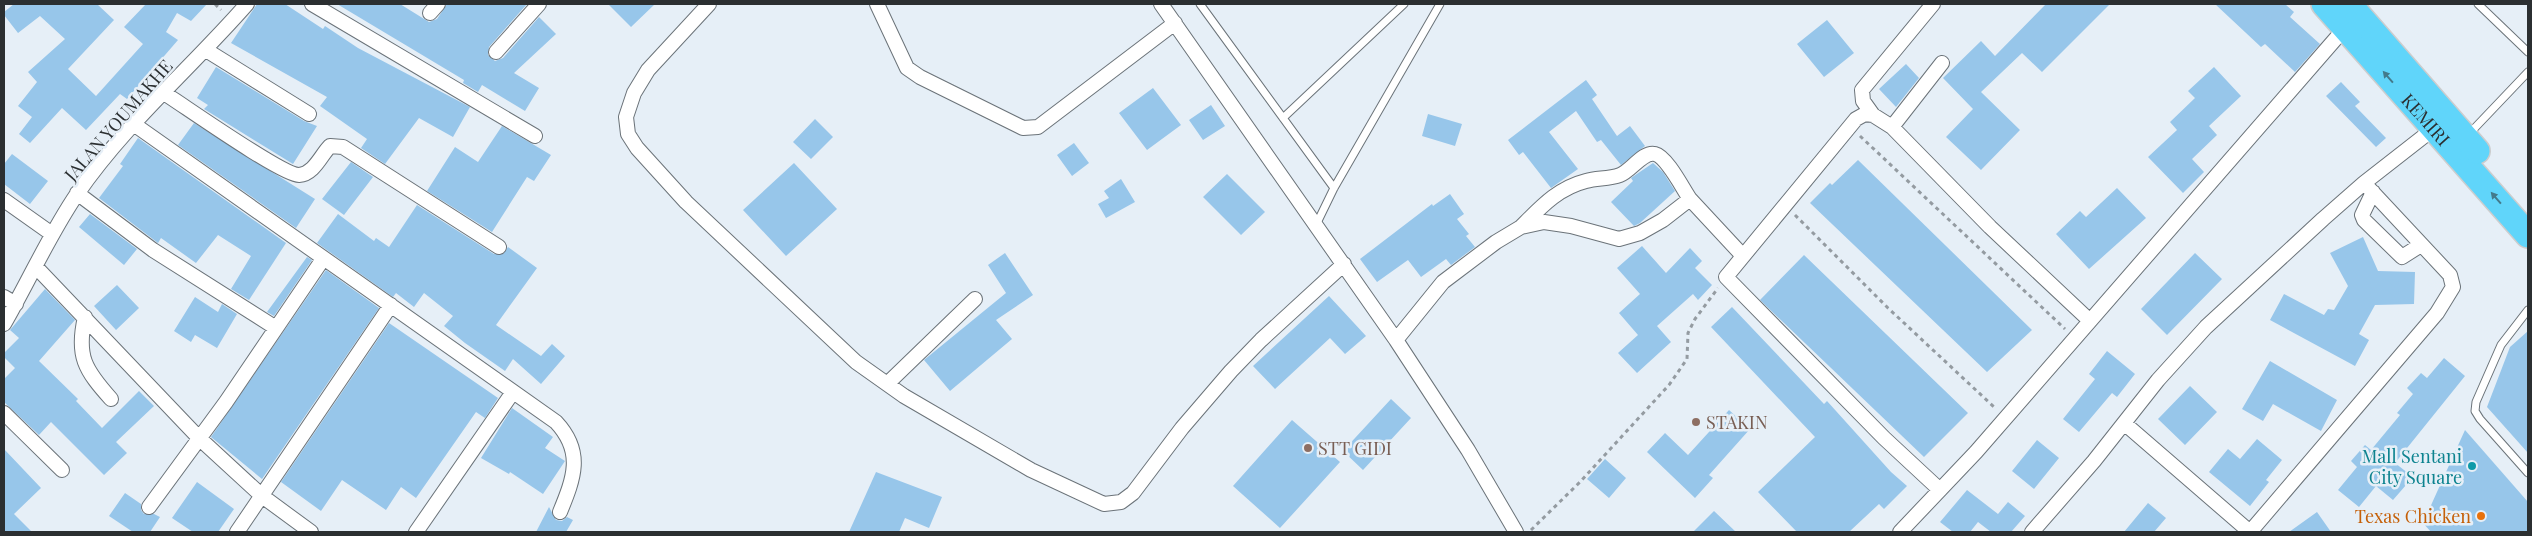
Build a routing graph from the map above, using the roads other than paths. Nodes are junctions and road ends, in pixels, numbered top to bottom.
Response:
1 (248, 4) edge
2 (312, 4) edge
3 (539, 4) edge
4 (709, 4) edge
5 (878, 4) edge
6 (1161, 4) edge
7 (1200, 4) edge
8 (1404, 4) edge
9 (1440, 4) edge
10 (1933, 4) edge
11 (2324, 4) edge
12 (2349, 4) edge
13 (2478, 4) edge
14 (1175, 23) junction
15 (2345, 28) junction
16 (206, 50) junction
17 (496, 52) dead end
18 (2528, 52) edge
19 (1942, 63) dead end
20 (2528, 72) edge
21 (164, 94) junction
22 (309, 114) dead end
23 (1872, 115) junction
24 (1283, 118) junction
25 (2441, 123) junction
26 (135, 125) junction
27 (1892, 127) junction
28 (535, 136) dead end
29 (2459, 144) junction
30 (1334, 188) junction
31 (2368, 188) junction
32 (77, 193) junction
33 (1690, 199) junction
34 (4, 200) edge
35 (2528, 209) edge
36 (1521, 227) junction
37 (1319, 229) junction
38 (52, 234) junction
39 (2528, 235) edge
40 (2421, 245) junction
41 (499, 247) dead end
42 (1743, 256) junction
43 (323, 258) junction
44 (1344, 264) junction
45 (36, 267) junction
46 (975, 299) dead end
47 (10, 300) edge
48 (390, 305) junction
49 (2528, 310) edge
50 (85, 317) junction
51 (2089, 320) junction
52 (4, 324) edge
53 (276, 328) junction
54 (1396, 340) junction
55 (887, 384) junction
56 (513, 392) junction
57 (111, 399) dead end
58 (4, 413) edge
59 (2124, 423) junction
60 (199, 438) junction
61 (62, 470) dead end
62 (2528, 473) edge
63 (1940, 490) junction
64 (262, 496) junction
65 (149, 507) dead end
66 (560, 512) dead end
67 (238, 532) edge
68 (312, 532) edge
69 (416, 532) edge
70 (1516, 532) edge
71 (1900, 532) edge
72 (2032, 532) edge
73 (2250, 532) edge

1 - 16 street, JALAN YOUMAKHE
2 - 28 street
3 - 17 street
4 - 55 street
5 - 14 street
6 - 14 street
7 - 24 lane
8 - 24 lane
9 - 30 lane
10 - 23 street
11 - 15 highway, KEMIRI
12 - 25 highway
13 - 18 lane
14 - 37 street
25 -> 15 highway, KEMIRI
15 - 51 street
16 - 21 street, JALAN YOUMAKHE
16 - 22 street
19 - 27 street
20 - 29 lane
21 - 26 street, JALAN YOUMAKHE
21 - 41 street
23 - 27 street
23 - 42 street
24 - 30 lane
25 - 29 highway
25 - 31 street
26 - 32 street, JALAN YOUMAKHE
26 - 43 street
27 - 51 street
29 - 35 highway
39 -> 29 highway, KEMIRI
30 - 37 lane
31 - 40 street
31 - 40 street
31 - 59 street
32 - 38 street, JALAN YOUMAKHE
32 - 53 street
33 - 36 street
33 - 36 street
33 - 42 street
34 - 38 street
36 - 54 street
37 - 44 street
38 - 45 street, JALAN YOUMAKHE
40 - 73 street
42 - 63 street
43 - 48 street
43 - 53 street
44 - 54 street
44 - 55 street
45 - 47 street, JALAN YOUMAKHE
45 - 50 street
46 - 55 street
47 - 52 street, JALAN YOUMAKHE
48 - 56 street
48 - 64 street
49 - 62 lane
50 - 57 street
50 - 60 street
51 - 63 street
53 - 60 street
54 - 70 street
56 - 66 street
56 - 69 street
58 - 61 street
59 - 72 street
59 - 73 street
60 - 64 street
60 - 65 street
63 - 71 street
64 - 67 street
64 - 68 street

